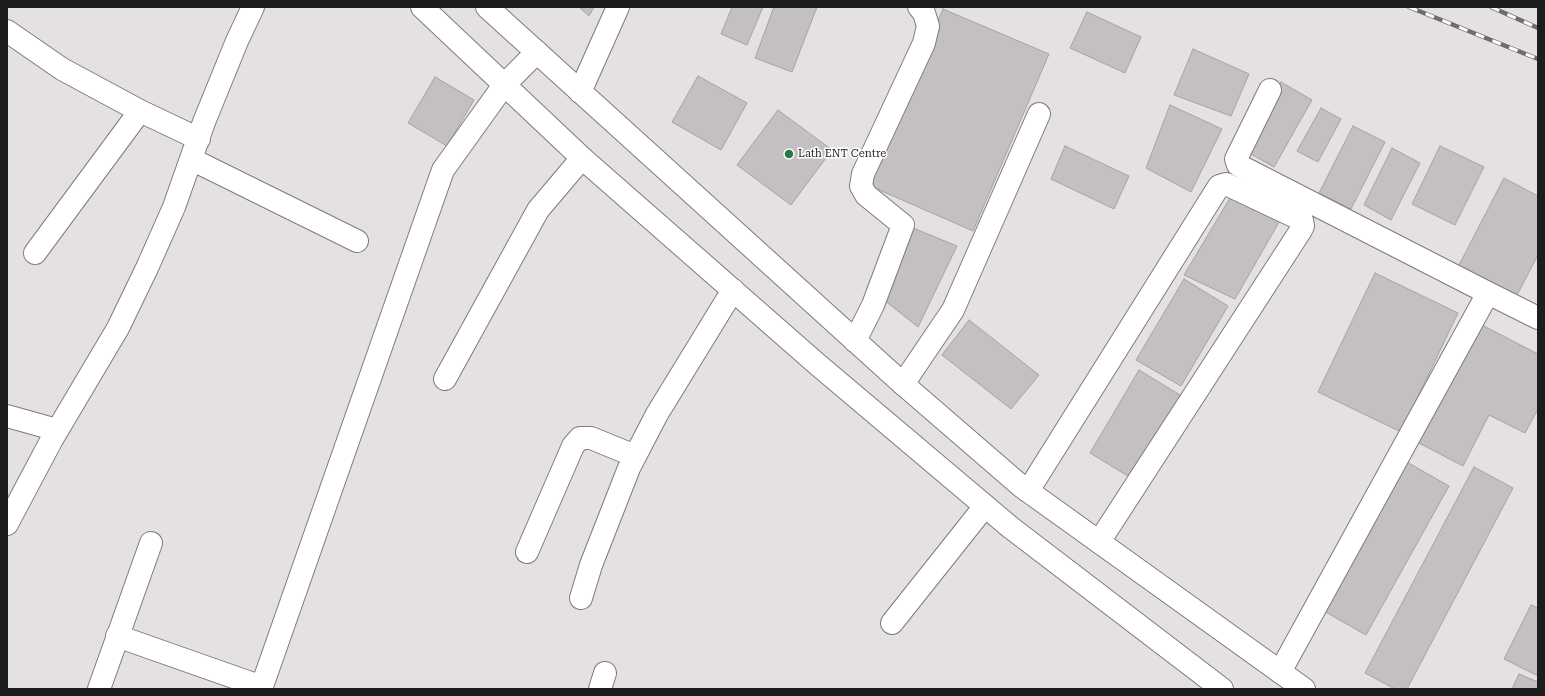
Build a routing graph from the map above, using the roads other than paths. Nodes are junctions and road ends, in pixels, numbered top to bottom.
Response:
1 (253, 7) edge
2 (422, 7) edge
3 (487, 7) edge
4 (618, 7) edge
5 (919, 7) edge
6 (7, 31) edge
7 (537, 52) junction
8 (504, 86) junction
9 (1270, 90) dead end
10 (580, 92) junction
11 (140, 111) junction
12 (1038, 114) dead end
13 (199, 139) junction
14 (582, 158) junction
15 (191, 160) junction
16 (357, 241) dead end
17 (35, 254) dead end
18 (733, 290) junction
19 (1488, 293) junction
20 (1538, 318) edge
21 (855, 341) junction
22 (446, 379) dead end
23 (903, 384) junction
24 (7, 416) edge
25 (57, 430) junction
26 (635, 456) junction
27 (1028, 491) junction
28 (985, 506) junction
29 (7, 524) edge
30 (1099, 542) junction
31 (151, 543) dead end
32 (527, 552) dead end
33 (580, 598) dead end
34 (892, 623) dead end
35 (118, 636) junction
36 (1280, 672) junction
37 (1210, 685) edge
38 (261, 688) edge
39 (98, 689) edge
40 (1304, 689) edge

1 - 13 street
2 - 8 street
3 - 7 street
4 - 10 street
5 - 21 street
6 - 11 street
7 - 8 street
7 - 10 street
8 - 14 street
8 - 38 street
9 - 19 street
10 - 21 street
11 - 13 street
11 - 17 street
12 - 23 street
13 - 15 street
14 - 18 street
14 - 22 street
15 - 16 street
15 - 25 street
18 - 26 street
18 - 28 street
19 - 20 street
19 - 36 street
21 - 23 street
23 - 27 street
24 - 25 street
25 - 29 street
26 - 32 street
26 - 33 street
27 - 30 street
27 - 30 street
28 - 34 street
28 - 37 street
30 - 36 street
31 - 35 street
35 - 38 street
35 - 39 street
36 - 40 street

